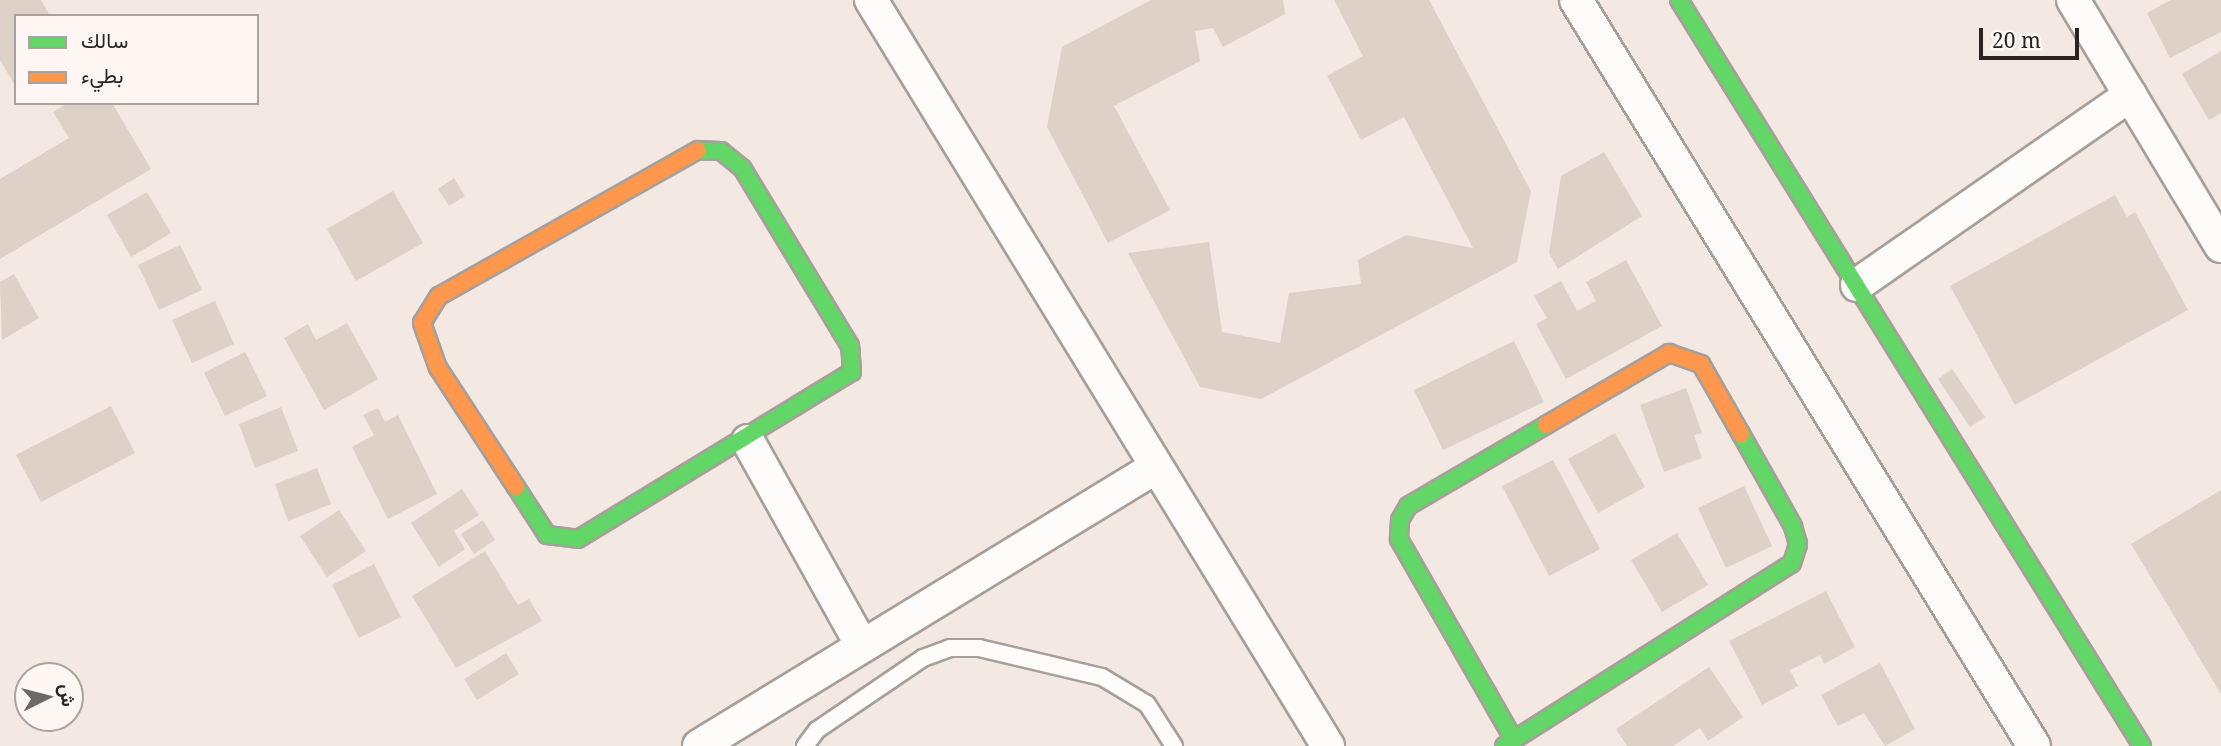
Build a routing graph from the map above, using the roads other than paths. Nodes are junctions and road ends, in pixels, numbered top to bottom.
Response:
1 (871, 0) edge
2 (1576, 0) edge
3 (1679, 0) edge
4 (2073, 0) edge
5 (2130, 95) junction
6 (2221, 246) edge
7 (1857, 285) junction
8 (748, 441) junction
9 (1156, 467) junction
10 (862, 646) junction
11 (1509, 743) edge
12 (699, 746) edge
13 (804, 746) edge
14 (1174, 746) edge
15 (1328, 746) edge
16 (2034, 746) edge
17 (2142, 746) edge

1 - 9 street
2 - 16 street
3 - 7 street
4 - 5 street
5 - 6 street
5 - 7 street
7 - 17 street
8 - 8 street
8 - 10 street
9 - 10 street
9 - 15 street
10 - 12 street
11 - 11 street
13 - 14 lane

